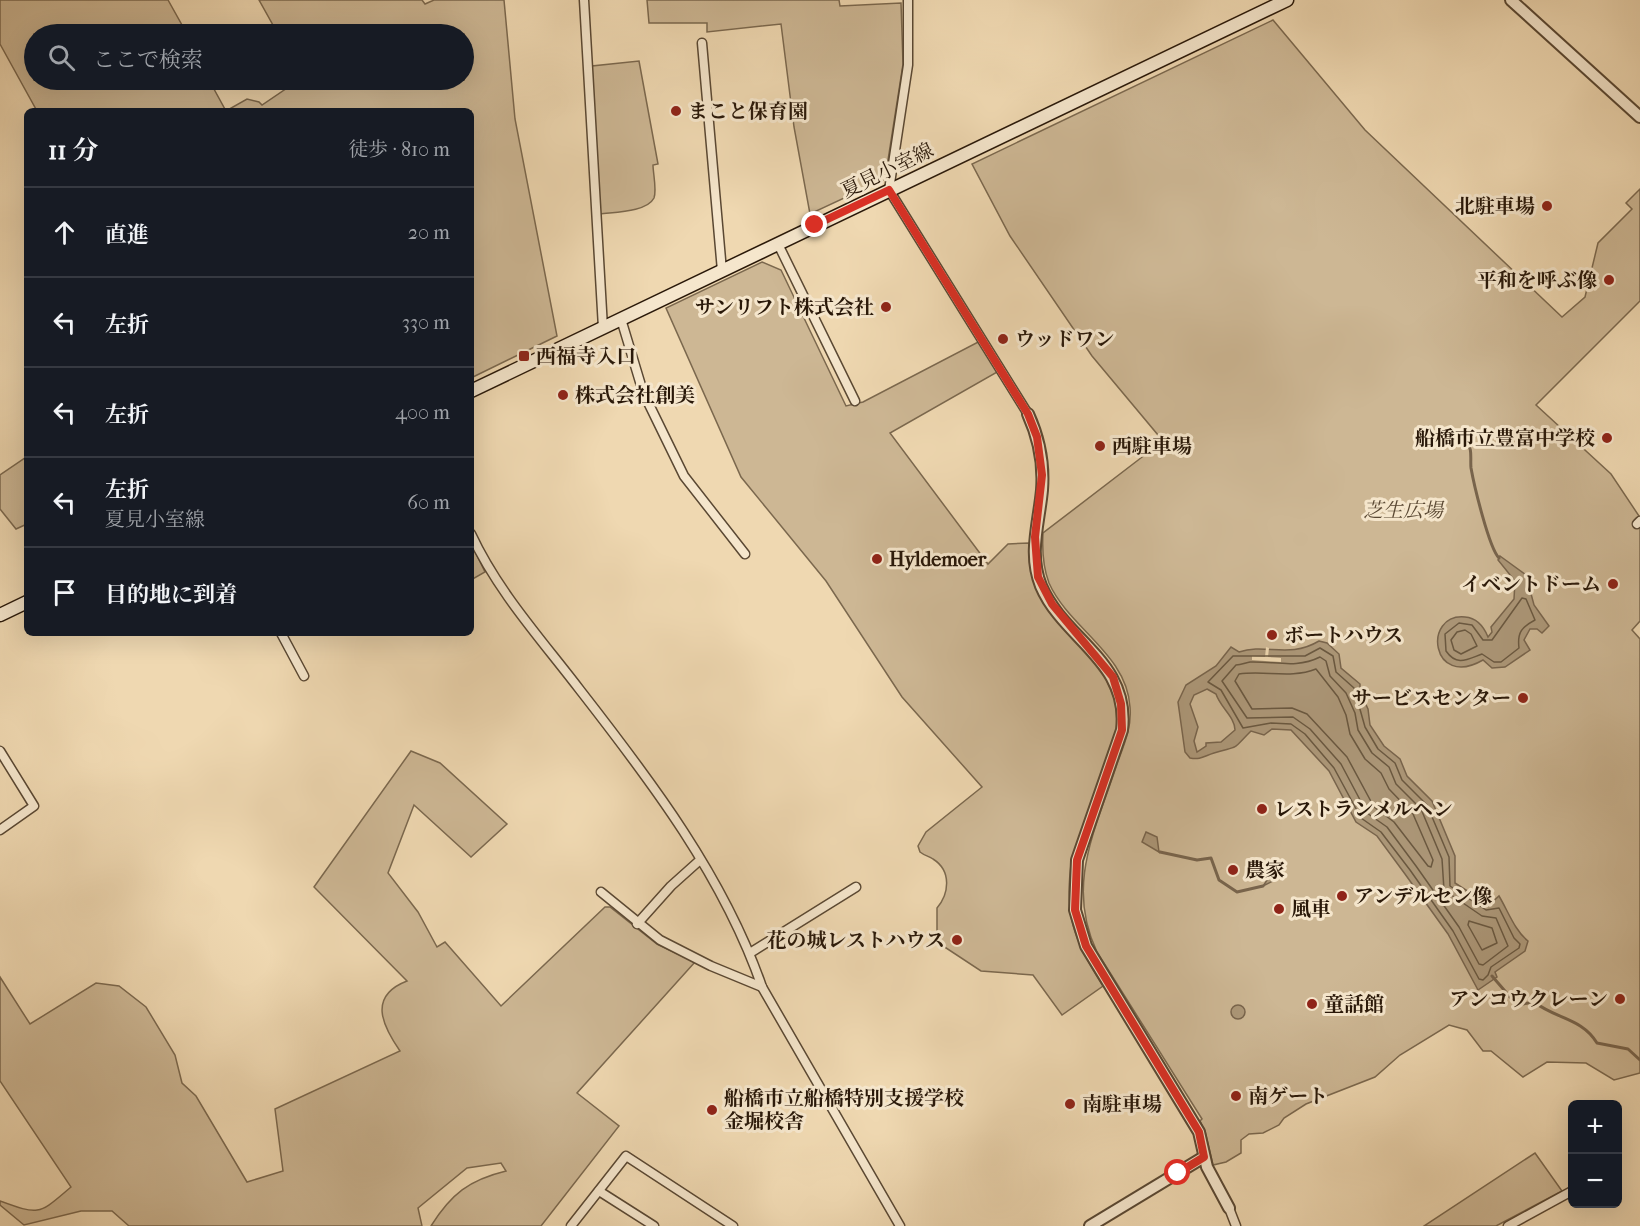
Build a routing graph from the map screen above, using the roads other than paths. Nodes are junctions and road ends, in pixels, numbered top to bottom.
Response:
1 (584, 0) edge
2 (908, 0) edge
3 (1287, 0) edge
4 (1511, 0) edge
5 (702, 43) dead end
6 (1640, 117) edge
7 (889, 190) junction
8 (778, 244) junction
9 (722, 271) junction
10 (621, 319) junction
11 (603, 328) junction
12 (474, 390) edge
13 (855, 401) dead end
14 (1028, 414) joint
15 (474, 540) edge
16 (746, 554) dead end
17 (24, 603) edge
18 (0, 615) edge
19 (283, 636) edge
20 (304, 676) dead end
21 (0, 751) edge
22 (0, 830) edge
23 (700, 860) junction
24 (856, 887) dead end
25 (601, 892) dead end
26 (637, 924) junction
27 (750, 953) junction
28 (762, 987) junction
29 (1204, 1157) junction
30 (599, 1191) junction
31 (1568, 1193) edge
32 (1229, 1208) joint
33 (576, 1224) edge
34 (654, 1226) edge
35 (733, 1226) edge
36 (900, 1226) edge
37 (1090, 1226) edge
38 (1236, 1226) edge
39 (1508, 1226) edge

1 - 11 street
2 - 7 street
3 - 7 main road, 夏見小室線
4 - 6 street
5 - 9 street
7 - 8 main road, 夏見小室線
7 - 14 street
8 - 9 main road, 夏見小室線
8 - 13 street
9 - 10 main road, 夏見小室線
10 - 11 main road, 夏見小室線
10 - 16 street
11 - 12 main road, 夏見小室線
14 - 29 street
15 - 23 street
17 - 18 main road
19 - 20 street
21 - 22 street
23 - 26 street
23 - 27 street
24 - 27 street
25 - 26 street
26 - 28 street
27 - 28 street
28 - 36 street
29 - 32 street
29 - 37 street
30 - 33 street
30 - 34 street
30 - 35 street
31 - 39 street
32 - 38 street

